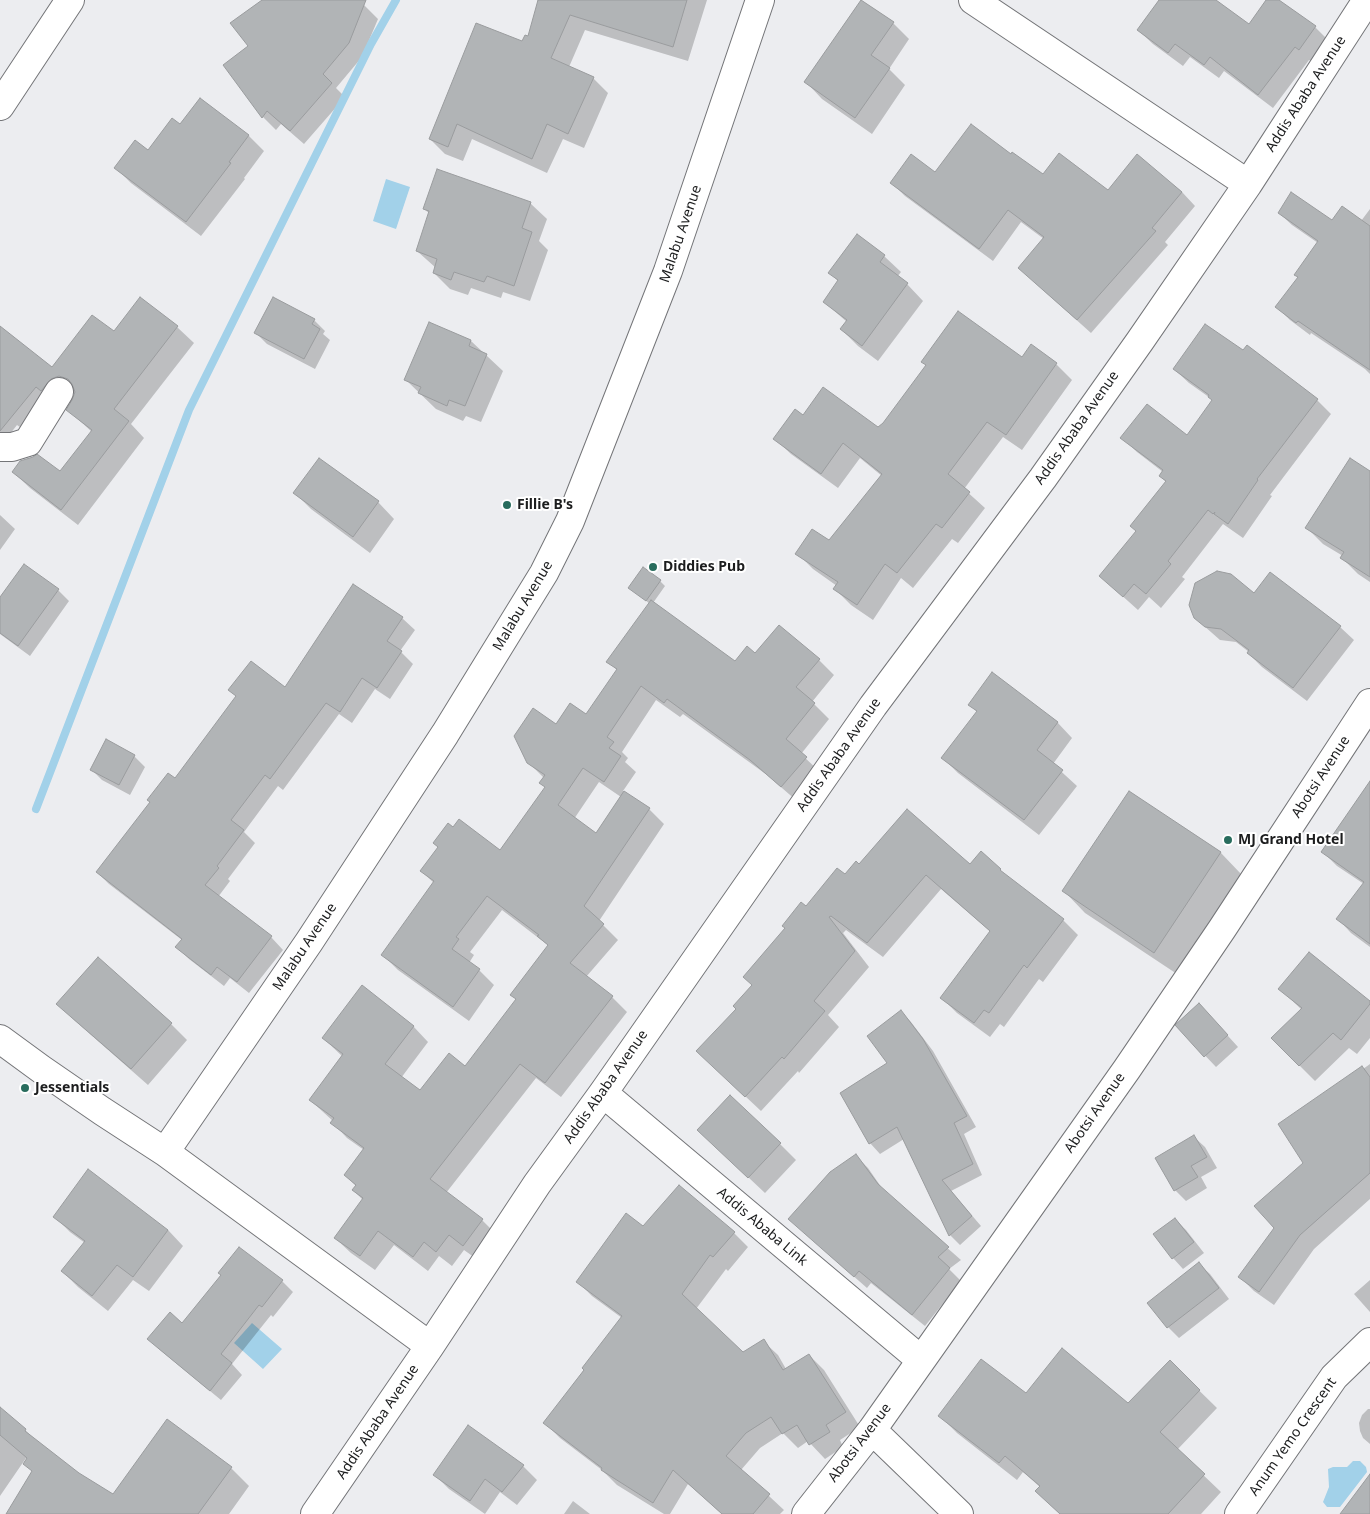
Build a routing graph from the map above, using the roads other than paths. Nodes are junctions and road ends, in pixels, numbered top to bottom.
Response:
1 (70, 0) edge
2 (760, 0) edge
3 (973, 0) edge
4 (1367, 0) edge
5 (0, 106) edge
6 (1248, 184) junction
7 (59, 392) dead end
8 (0, 447) edge
9 (1370, 703) edge
10 (1361, 736) edge
11 (0, 1039) edge
12 (603, 1093) junction
13 (165, 1152) junction
14 (1370, 1342) edge
15 (430, 1346) junction
16 (921, 1360) junction
17 (872, 1430) junction
18 (315, 1514) edge
19 (806, 1514) edge
20 (959, 1514) edge
21 (1239, 1514) edge

1 - 5 street
2 - 13 street, Malabu Avenue
3 - 6 street
4 - 6 street, Addis Ababa Avenue
6 - 12 street, Addis Ababa Avenue
7 - 8 street
9 - 10 street, Abotsi Avenue
10 - 16 street, Abotsi Avenue
11 - 13 street
12 - 15 street, Addis Ababa Avenue
12 - 16 street, Addis Ababa Link
13 - 15 street
14 - 21 street, Anum Yemo Crescent
15 - 18 street, Addis Ababa Avenue
16 - 17 street, Abotsi Avenue
17 - 19 street, Abotsi Avenue
17 - 20 street

